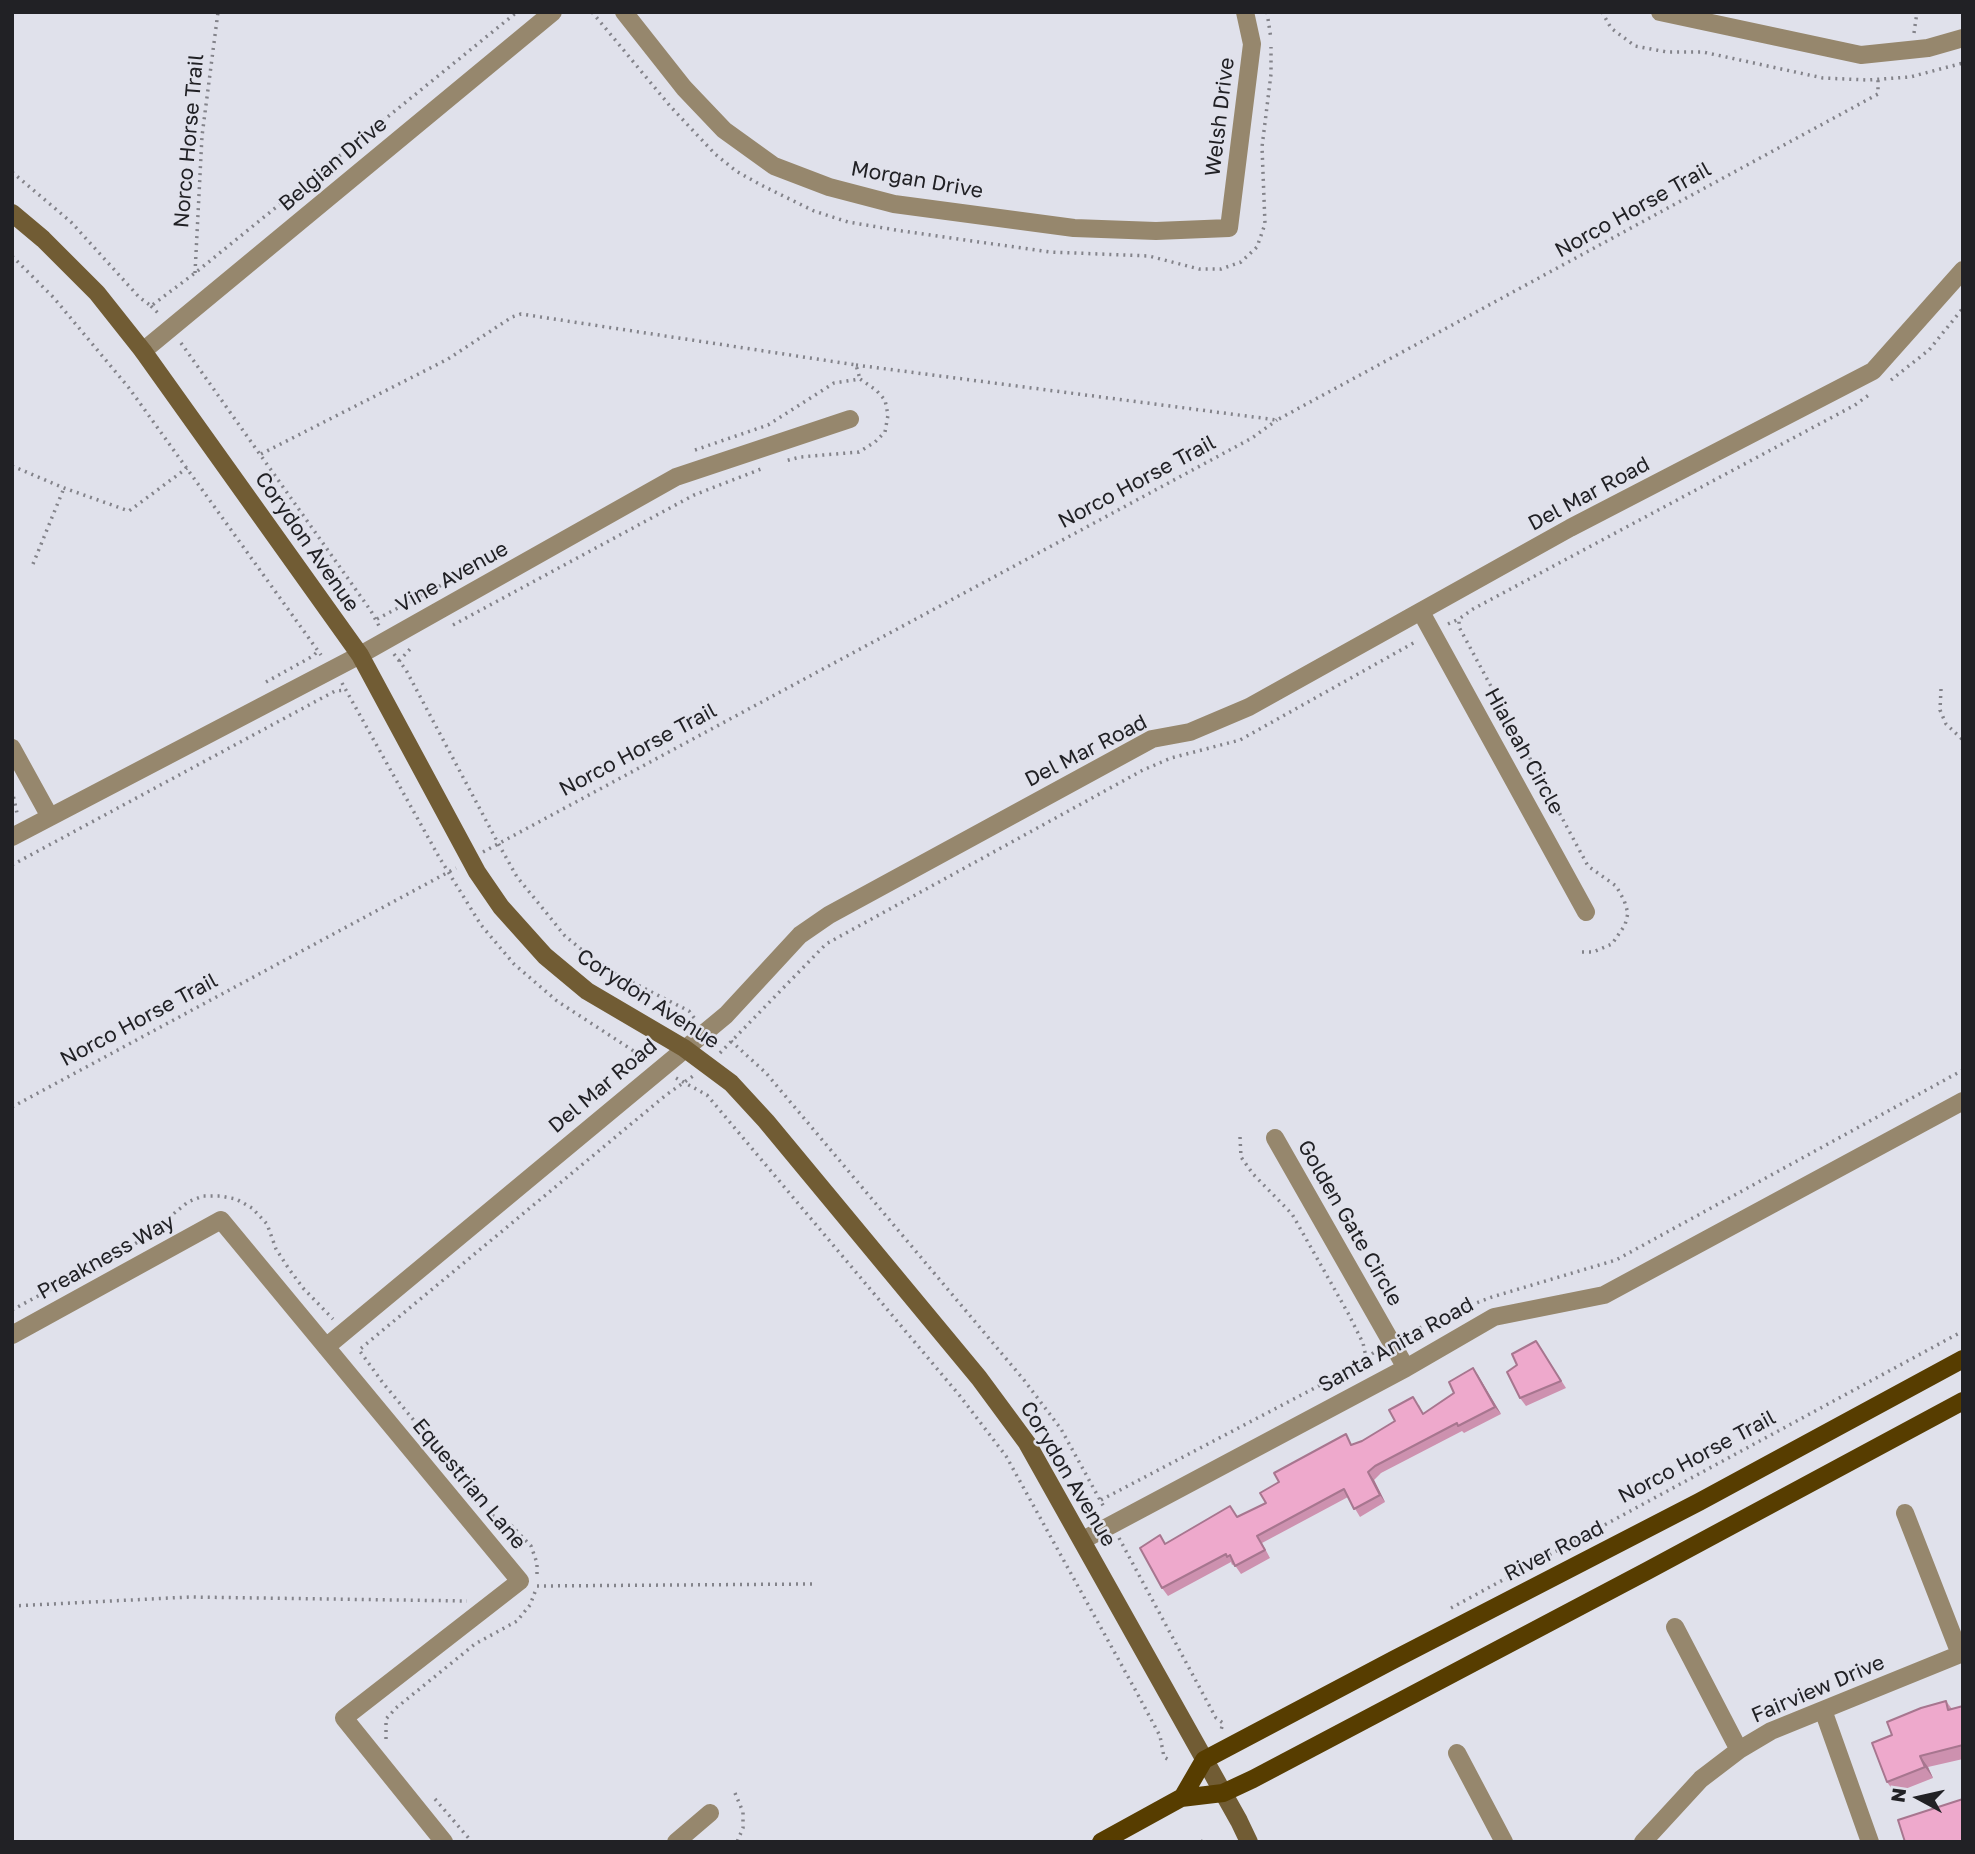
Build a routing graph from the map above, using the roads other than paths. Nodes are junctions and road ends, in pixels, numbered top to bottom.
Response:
1 (553, 12) edge
2 (624, 12) edge
3 (1245, 12) edge
4 (1660, 12) edge
5 (1963, 38) edge
6 (12, 213) edge
7 (1229, 228) joint
8 (1963, 270) edge
9 (143, 351) junction
10 (850, 419) dead end
11 (1421, 612) junction
12 (360, 655) junction
13 (12, 748) edge
14 (50, 817) junction
15 (12, 837) edge
16 (1586, 912) dead end
17 (684, 1048) junction
18 (1963, 1101) edge
19 (1275, 1138) dead end
20 (221, 1220) joint
21 (12, 1335) edge
22 (326, 1347) junction
23 (1963, 1359) edge
24 (1406, 1368) junction
25 (1963, 1401) edge
26 (1905, 1513) dead end
27 (1083, 1540) junction
28 (1675, 1627) dead end
29 (1961, 1653) edge
30 (1823, 1710) junction
31 (1738, 1750) junction
32 (1457, 1753) dead end
33 (1204, 1760) junction
34 (1223, 1793) junction
35 (1182, 1798) junction
36 (710, 1813) dead end
37 (444, 1842) edge
38 (676, 1842) edge
39 (1101, 1842) edge
40 (1249, 1842) edge
41 (1504, 1842) edge
42 (1643, 1842) edge
43 (1870, 1842) edge

1 - 9 street, Belgian Drive
2 - 7 street, Morgan Drive
3 - 7 street, Welsh Drive
4 - 5 street
6 - 9 main road, Corydon Avenue
8 - 11 street, Del Mar Road
9 - 12 main road, Corydon Avenue
10 - 12 street, Vine Avenue
11 - 16 street, Hialeah Circle
11 - 17 street, Del Mar Road
12 - 14 street, Vine Avenue
12 - 17 main road, Corydon Avenue
13 - 14 street
14 - 15 street, Vine Avenue
17 - 22 street, Del Mar Road
17 - 27 main road, Corydon Avenue
18 - 24 street, Santa Anita Road
19 - 24 street, Golden Gate Circle
20 - 21 street, Preakness Way
20 - 22 street, Equestrian Lane
22 - 37 street, Equestrian Lane
23 - 33 main road, River Road
24 - 27 street, Santa Anita Road
25 - 34 main road
26 - 29 street
27 - 33 main road, Corydon Avenue
28 - 31 street
29 - 30 street, Fairview Drive
30 - 31 street, Fairview Drive
30 - 43 street
31 - 42 street, Fairview Drive
32 - 41 street
33 - 34 main road, Corydon Avenue
33 - 35 main road
34 - 35 main road
34 - 40 main road, Corydon Avenue
35 - 39 main road
36 - 38 street

